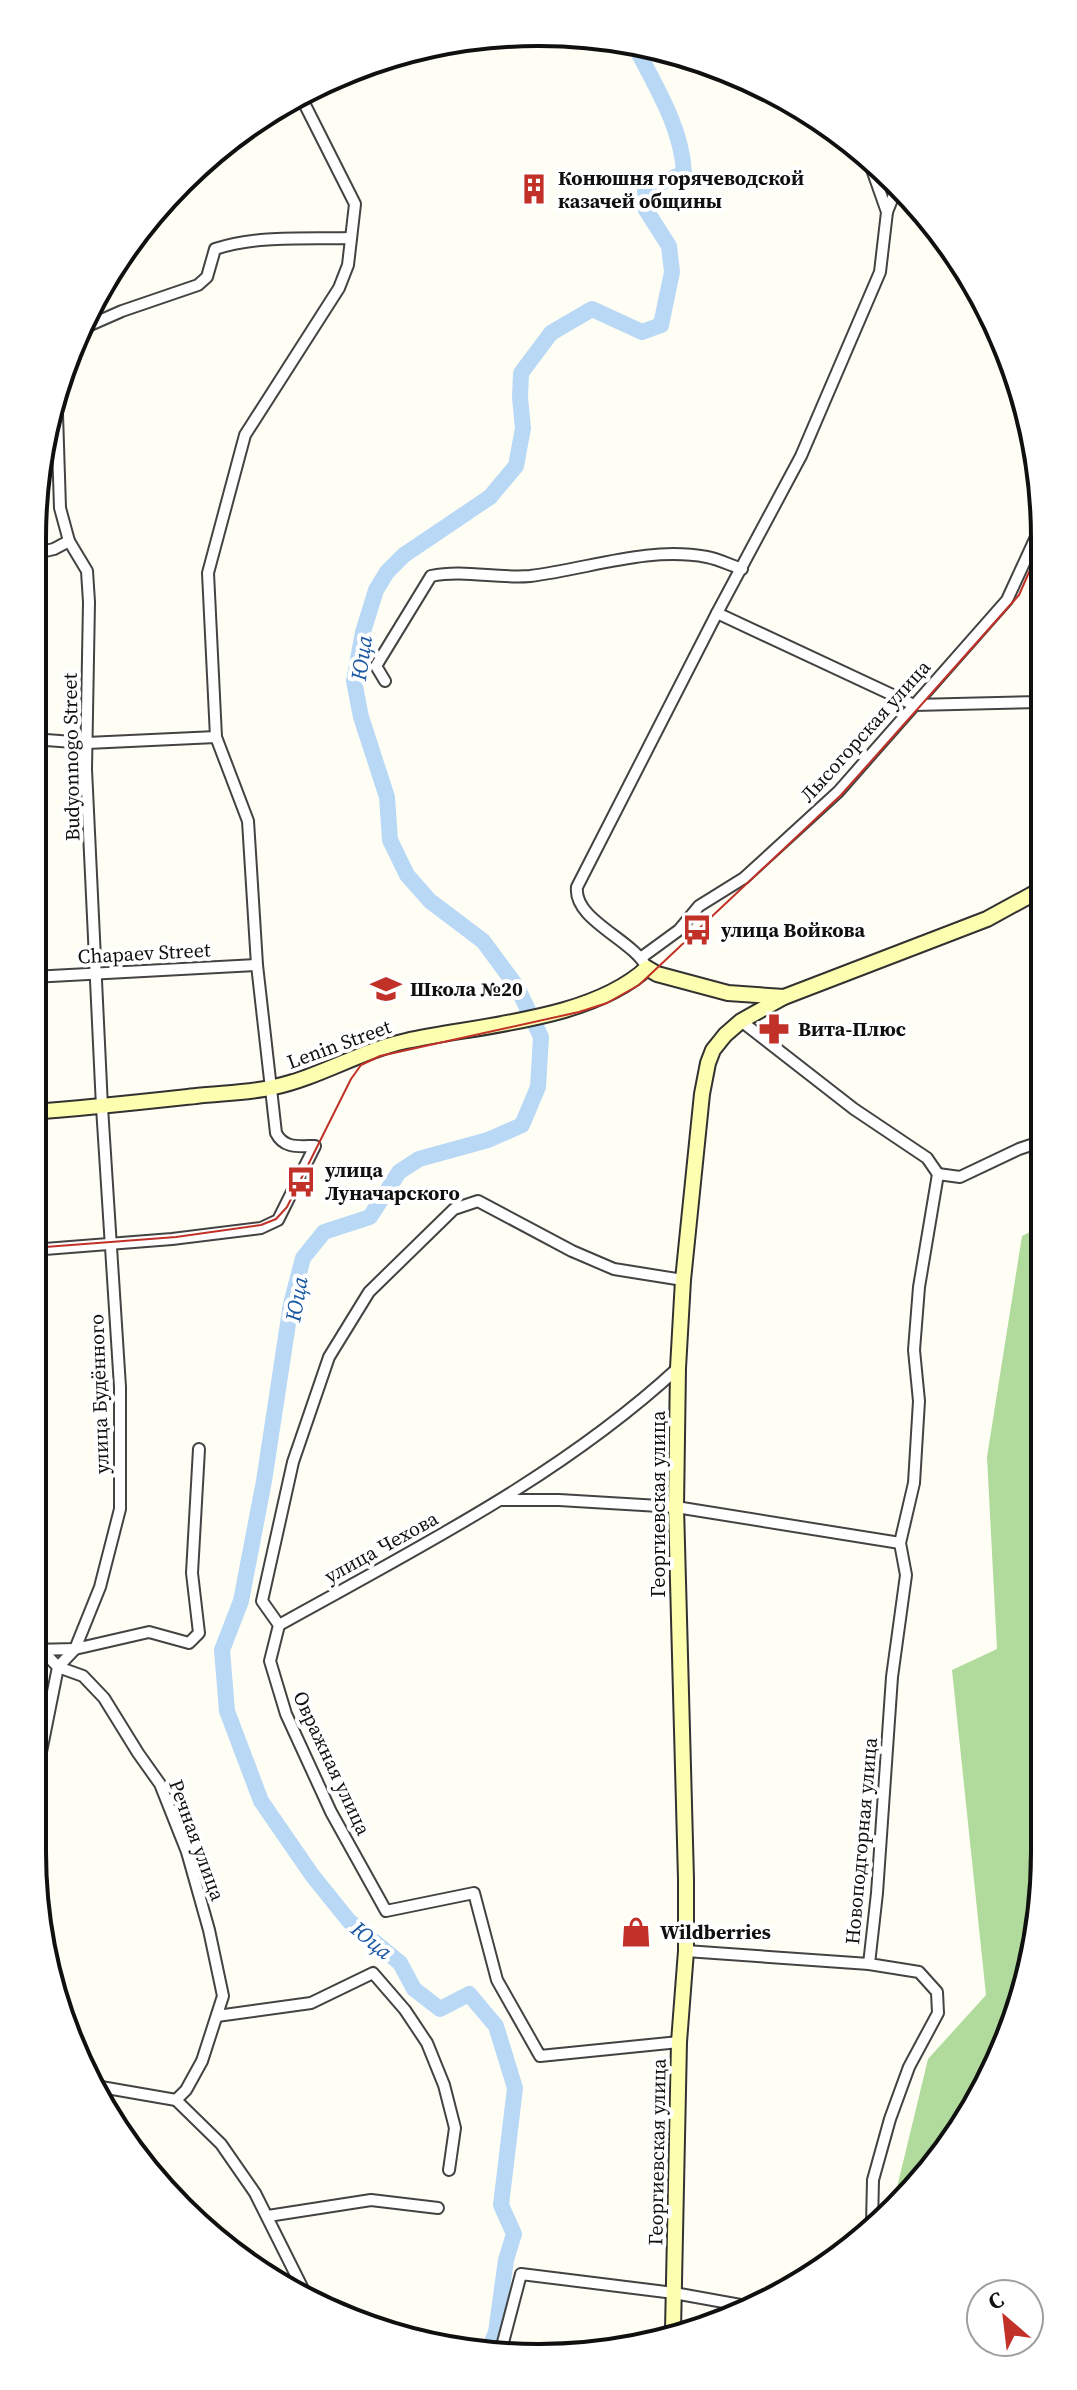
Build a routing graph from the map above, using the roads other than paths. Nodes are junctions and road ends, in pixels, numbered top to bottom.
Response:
1 (305, 105) edge
2 (876, 180) edge
3 (893, 197) edge
4 (887, 212) junction
5 (351, 238) junction
6 (96, 322) edge
7 (58, 432) edge
8 (69, 541) junction
9 (1031, 548) edge
10 (46, 551) edge
11 (742, 569) junction
12 (717, 613) junction
13 (385, 681) dead end
14 (1031, 702) edge
15 (914, 705) junction
16 (216, 737) junction
17 (46, 740) edge
18 (87, 743) junction
19 (1031, 895) edge
20 (645, 963) junction
21 (257, 965) junction
22 (96, 973) junction
23 (46, 976) edge
24 (728, 993) junction
25 (784, 997) junction
26 (741, 1021) junction
27 (272, 1088) junction
28 (102, 1107) junction
29 (46, 1111) edge
30 (1031, 1145) edge
31 (938, 1174) junction
32 (111, 1244) junction
33 (46, 1249) edge
34 (683, 1280) junction
35 (678, 1368) junction
36 (199, 1449) dead end
37 (502, 1500) junction
38 (676, 1507) junction
39 (900, 1543) junction
40 (279, 1625) junction
41 (75, 1649) junction
42 (46, 1650) edge
43 (46, 1657) edge
44 (58, 1667) junction
45 (46, 1719) edge
46 (686, 1951) junction
47 (869, 1964) junction
48 (217, 2016) junction
49 (679, 2042) junction
50 (107, 2088) edge
51 (176, 2100) junction
52 (449, 2170) dead end
53 (438, 2208) dead end
54 (872, 2214) edge
55 (268, 2216) junction
56 (299, 2282) edge
57 (674, 2293) junction
58 (734, 2304) edge
59 (673, 2325) edge
60 (503, 2343) edge

1 - 5 street
2 - 4 street
3 - 4 street
4 - 11 street
5 - 6 street
5 - 16 street
7 - 8 street, Budyonnogo Street
8 - 10 street
8 - 18 street, Budyonnogo Street
9 - 15 street, Лысогорская улица
11 - 12 street
11 - 13 street
12 - 15 street
12 - 20 street
14 - 15 street
15 - 20 street, Лысогорская улица
16 - 18 street
16 - 21 street
17 - 18 street
18 - 22 street, Budyonnogo Street
19 - 25 main road, Георгиевская улица
20 - 24 main road
20 - 27 main road, Lenin Street
21 - 22 street, Chapaev Street
21 - 27 street
22 - 23 street, Chapaev Street
22 - 28 street, Budyonnogo Street
24 - 25 main road
24 - 26 main road
25 - 26 main road, Георгиевская улица
26 - 31 street
26 - 34 main road, Георгиевская улица
27 - 28 main road, Lenin Street
27 - 32 street
28 - 29 main road, Lenin Street
28 - 32 street, улица Будённого
30 - 31 street
31 - 39 street, Новоподгорная улица
32 - 33 street
32 - 41 street, улица Будённого
34 - 35 main road, Георгиевская улица
34 - 40 street
35 - 37 street, улица Чехова
35 - 38 main road, Георгиевская улица
36 - 41 street
37 - 38 street, улица Чехова
37 - 40 street, улица Чехова
38 - 39 street
38 - 46 main road, Георгиевская улица
39 - 47 street, Новоподгорная улица
40 - 49 street, Овражная улица
41 - 42 street
41 - 44 street, улица Будённого
43 - 44 street, Речная улица
44 - 45 street
44 - 48 street, Речная улица
46 - 47 street
46 - 49 main road, Георгиевская улица
47 - 54 street, Новоподгорная улица
48 - 51 street, Речная улица
48 - 52 street
49 - 57 main road, Георгиевская улица
50 - 51 street
51 - 55 street
53 - 55 street
55 - 56 street
57 - 58 street
57 - 59 main road, Георгиевская улица
57 - 60 street

